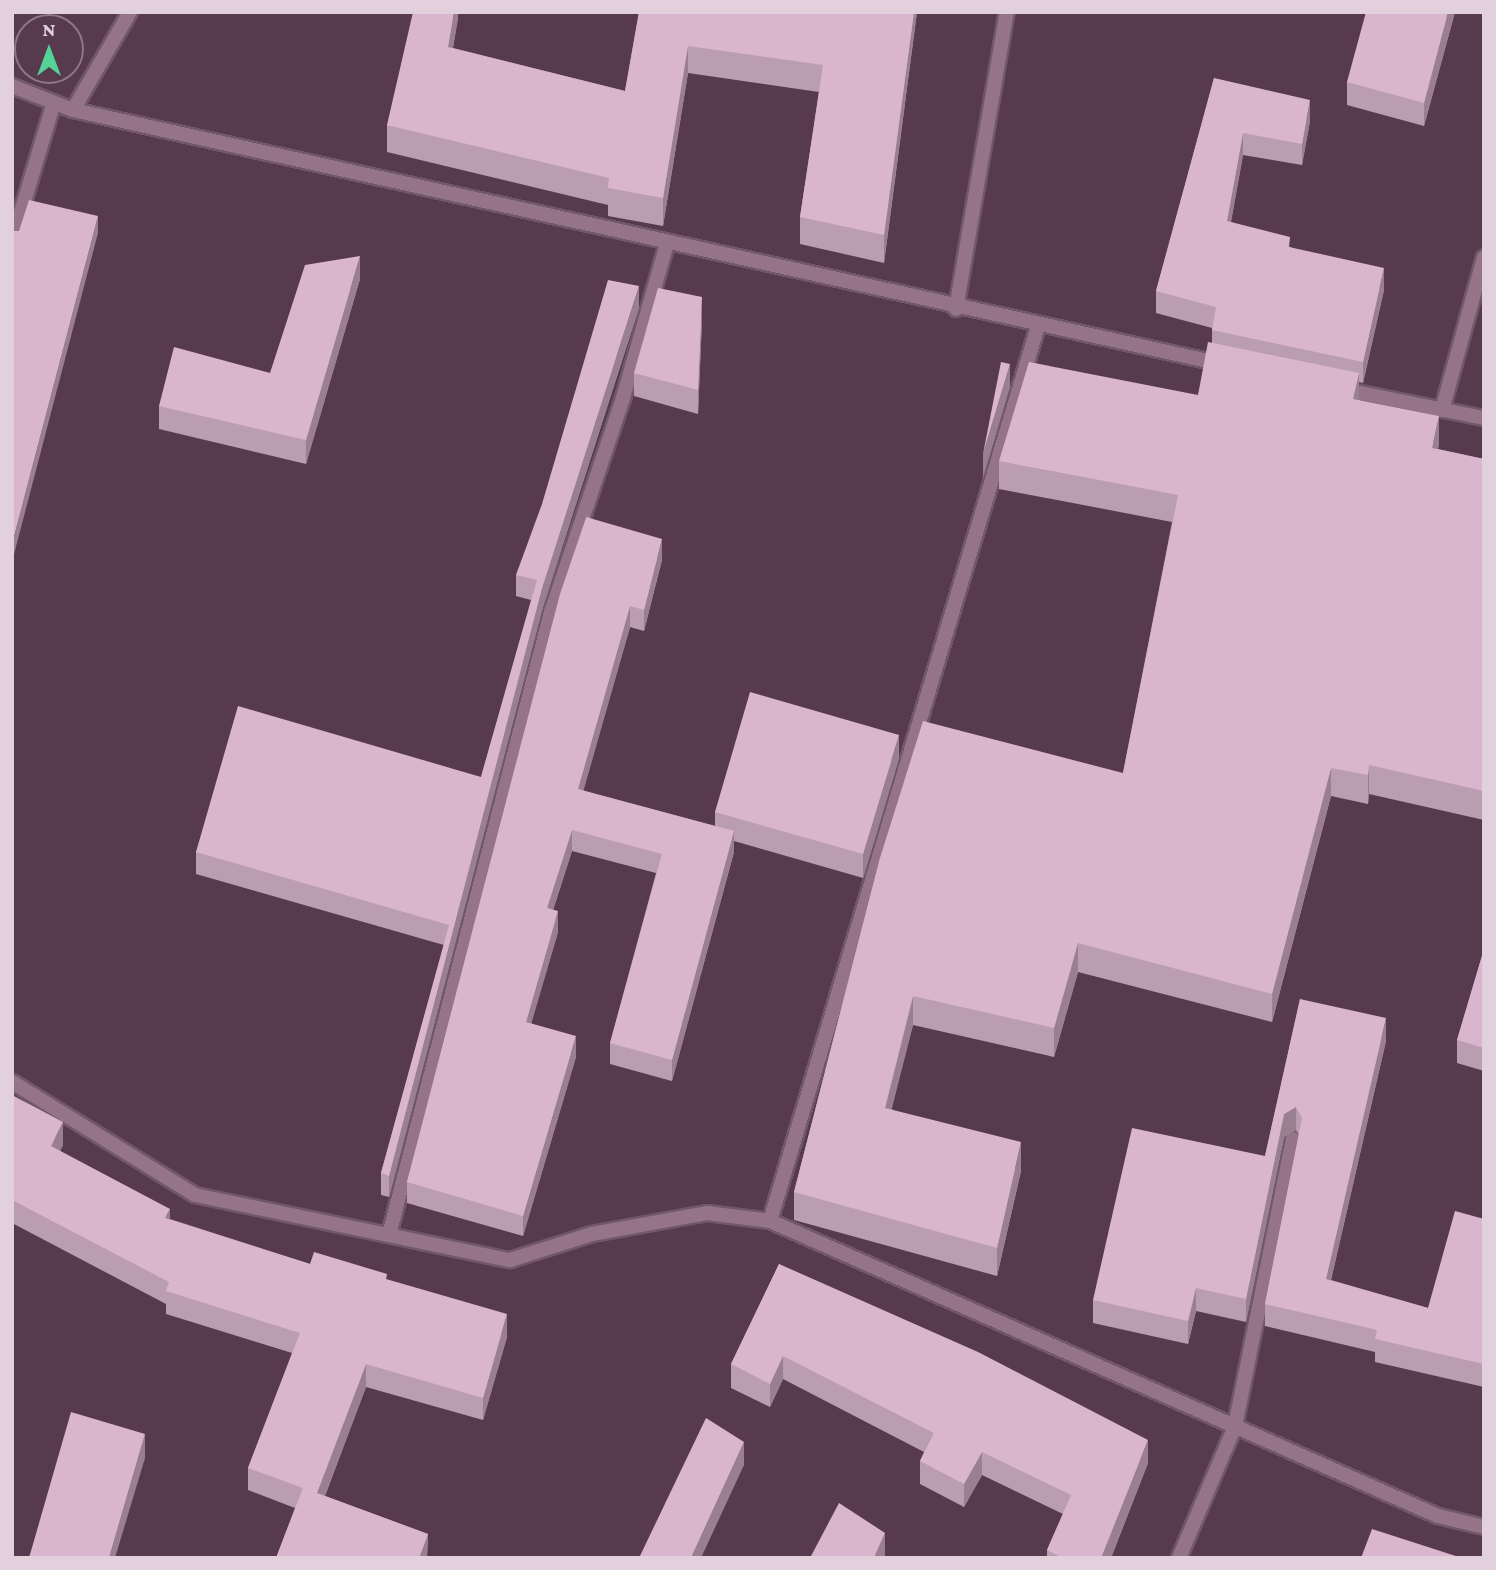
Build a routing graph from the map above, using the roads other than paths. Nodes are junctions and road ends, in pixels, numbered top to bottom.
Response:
1 (130, 12) edge
2 (1007, 12) edge
3 (12, 86) edge
4 (54, 105) junction
5 (73, 110) junction
6 (12, 242) edge
7 (667, 244) junction
8 (1484, 258) edge
9 (956, 309) junction
10 (1038, 326) junction
11 (1240, 368) edge
12 (1321, 385) edge
13 (1443, 410) junction
14 (1484, 418) edge
15 (12, 1082) edge
16 (1293, 1139) edge
17 (770, 1221) junction
18 (388, 1235) junction
19 (1234, 1426) junction
20 (1484, 1527) edge
21 (1179, 1558) edge

1 - 5 street
2 - 9 street
3 - 4 street
4 - 5 street
4 - 6 street
5 - 7 street
7 - 9 street
7 - 18 street
8 - 13 street
9 - 10 street
10 - 11 street
10 - 17 street
12 - 13 street
13 - 14 street
15 - 18 street
16 - 19 street
17 - 18 street
17 - 19 street
19 - 20 street
19 - 21 street

